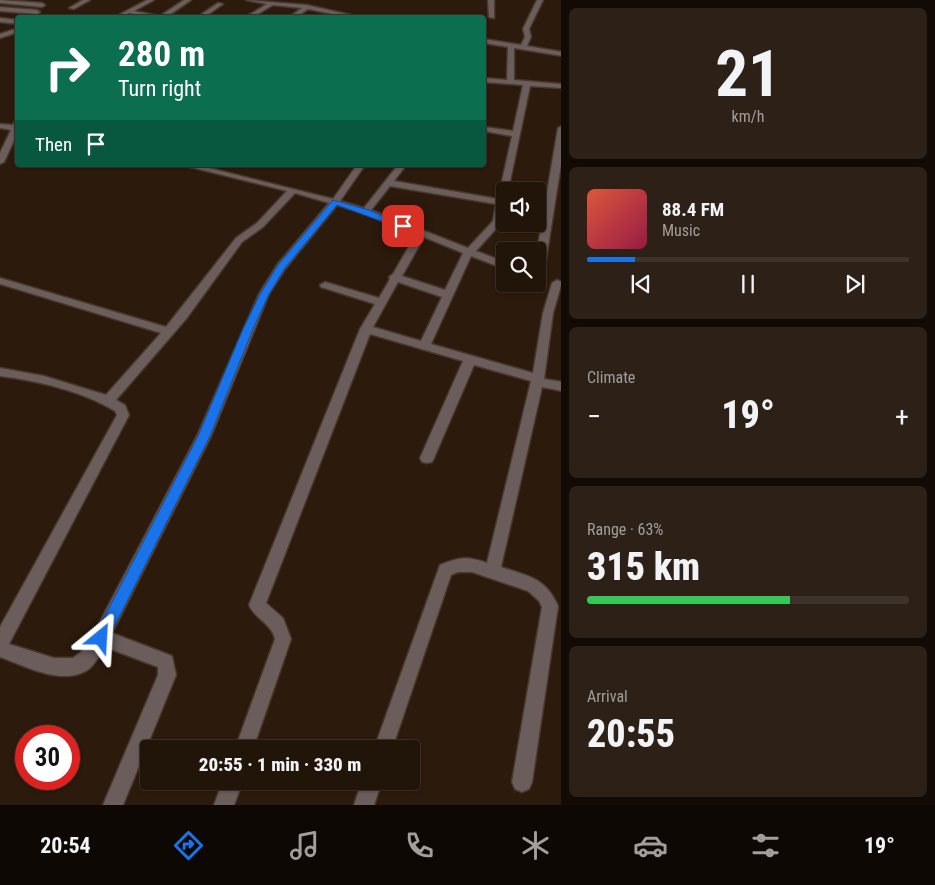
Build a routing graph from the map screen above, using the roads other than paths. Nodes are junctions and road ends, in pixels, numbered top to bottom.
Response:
1 (87, 0) edge
2 (151, 0) edge
3 (188, 0) edge
4 (249, 0) edge
5 (491, 0) edge
6 (540, 0) edge
7 (0, 1) edge
8 (44, 2) edge
9 (273, 2) edge
10 (220, 4) dead end
11 (307, 7) junction
12 (72, 8) dead end
13 (0, 9) edge
14 (128, 11) junction
15 (38, 15) edge
16 (120, 15) edge
17 (151, 15) edge
18 (165, 15) edge
19 (203, 15) edge
20 (251, 15) edge
21 (295, 15) edge
22 (349, 15) edge
23 (492, 17) dead end
24 (0, 20) edge
25 (15, 22) edge
26 (15, 31) edge
27 (0, 34) edge
28 (486, 41) edge
29 (511, 46) junction
30 (523, 48) junction
31 (561, 54) edge
32 (486, 80) edge
33 (510, 82) junction
34 (527, 83) junction
35 (561, 86) edge
36 (0, 126) edge
37 (15, 126) edge
38 (486, 128) edge
39 (561, 128) edge
40 (15, 130) edge
41 (515, 134) junction
42 (0, 162) edge
43 (199, 167) edge
44 (360, 167) edge
45 (400, 167) edge
46 (506, 182) edge
47 (388, 183) junction
48 (293, 190) junction
49 (496, 201) edge
50 (336, 202) junction
51 (366, 211) junction
52 (496, 223) edge
53 (421, 234) junction
54 (543, 242) edge
55 (468, 253) junction
56 (496, 263) edge
57 (394, 277) junction
58 (546, 280) edge
59 (0, 281) edge
60 (325, 284) dead end
61 (559, 284) edge
62 (448, 295) junction
63 (381, 302) junction
64 (366, 329) junction
65 (168, 331) junction
66 (424, 347) junction
67 (470, 360) junction
68 (0, 372) edge
69 (538, 379) junction
70 (561, 387) edge
71 (108, 401) junction
72 (427, 458) dead end
73 (492, 572) junction
74 (101, 637) junction
75 (0, 644) edge
76 (0, 649) edge
77 (247, 740) edge
78 (386, 740) edge
79 (522, 782) dead end
80 (230, 790) edge
81 (369, 790) edge
82 (113, 805) edge
83 (224, 805) edge
84 (364, 805) edge

1 - 12 street
2 - 14 street
3 - 18 street
4 - 9 street
5 - 23 street
6 - 30 street
7 - 8 street
8 - 15 street
9 - 11 street
9 - 20 street
10 - 19 street
11 - 21 street
11 - 22 street
13 - 15 street
14 - 16 street
14 - 17 street
24 - 25 street
26 - 27 street
28 - 29 street
29 - 30 street
29 - 33 street
30 - 31 street
32 - 33 street
33 - 34 street
34 - 35 street
34 - 41 street
36 - 37 street
38 - 41 street
39 - 54 street
40 - 42 street
41 - 46 street
43 - 48 street
44 - 50 street
45 - 47 street
47 - 49 street
47 - 51 street
48 - 50 street
48 - 65 street
50 - 51 street
50 - 74 street
51 - 53 street
52 - 55 street
53 - 55 street
53 - 57 street
55 - 56 street
55 - 62 street
57 - 62 street
57 - 63 street
58 - 61 street
59 - 65 street
60 - 63 street
61 - 69 street
62 - 66 street
63 - 64 street
64 - 66 street
64 - 77 street
65 - 71 street
66 - 67 street
67 - 69 street
67 - 72 street
68 - 71 street
69 - 70 street
69 - 73 street
71 - 75 street
73 - 78 street
73 - 79 street
74 - 76 street
74 - 82 street
80 - 83 street
81 - 84 street

